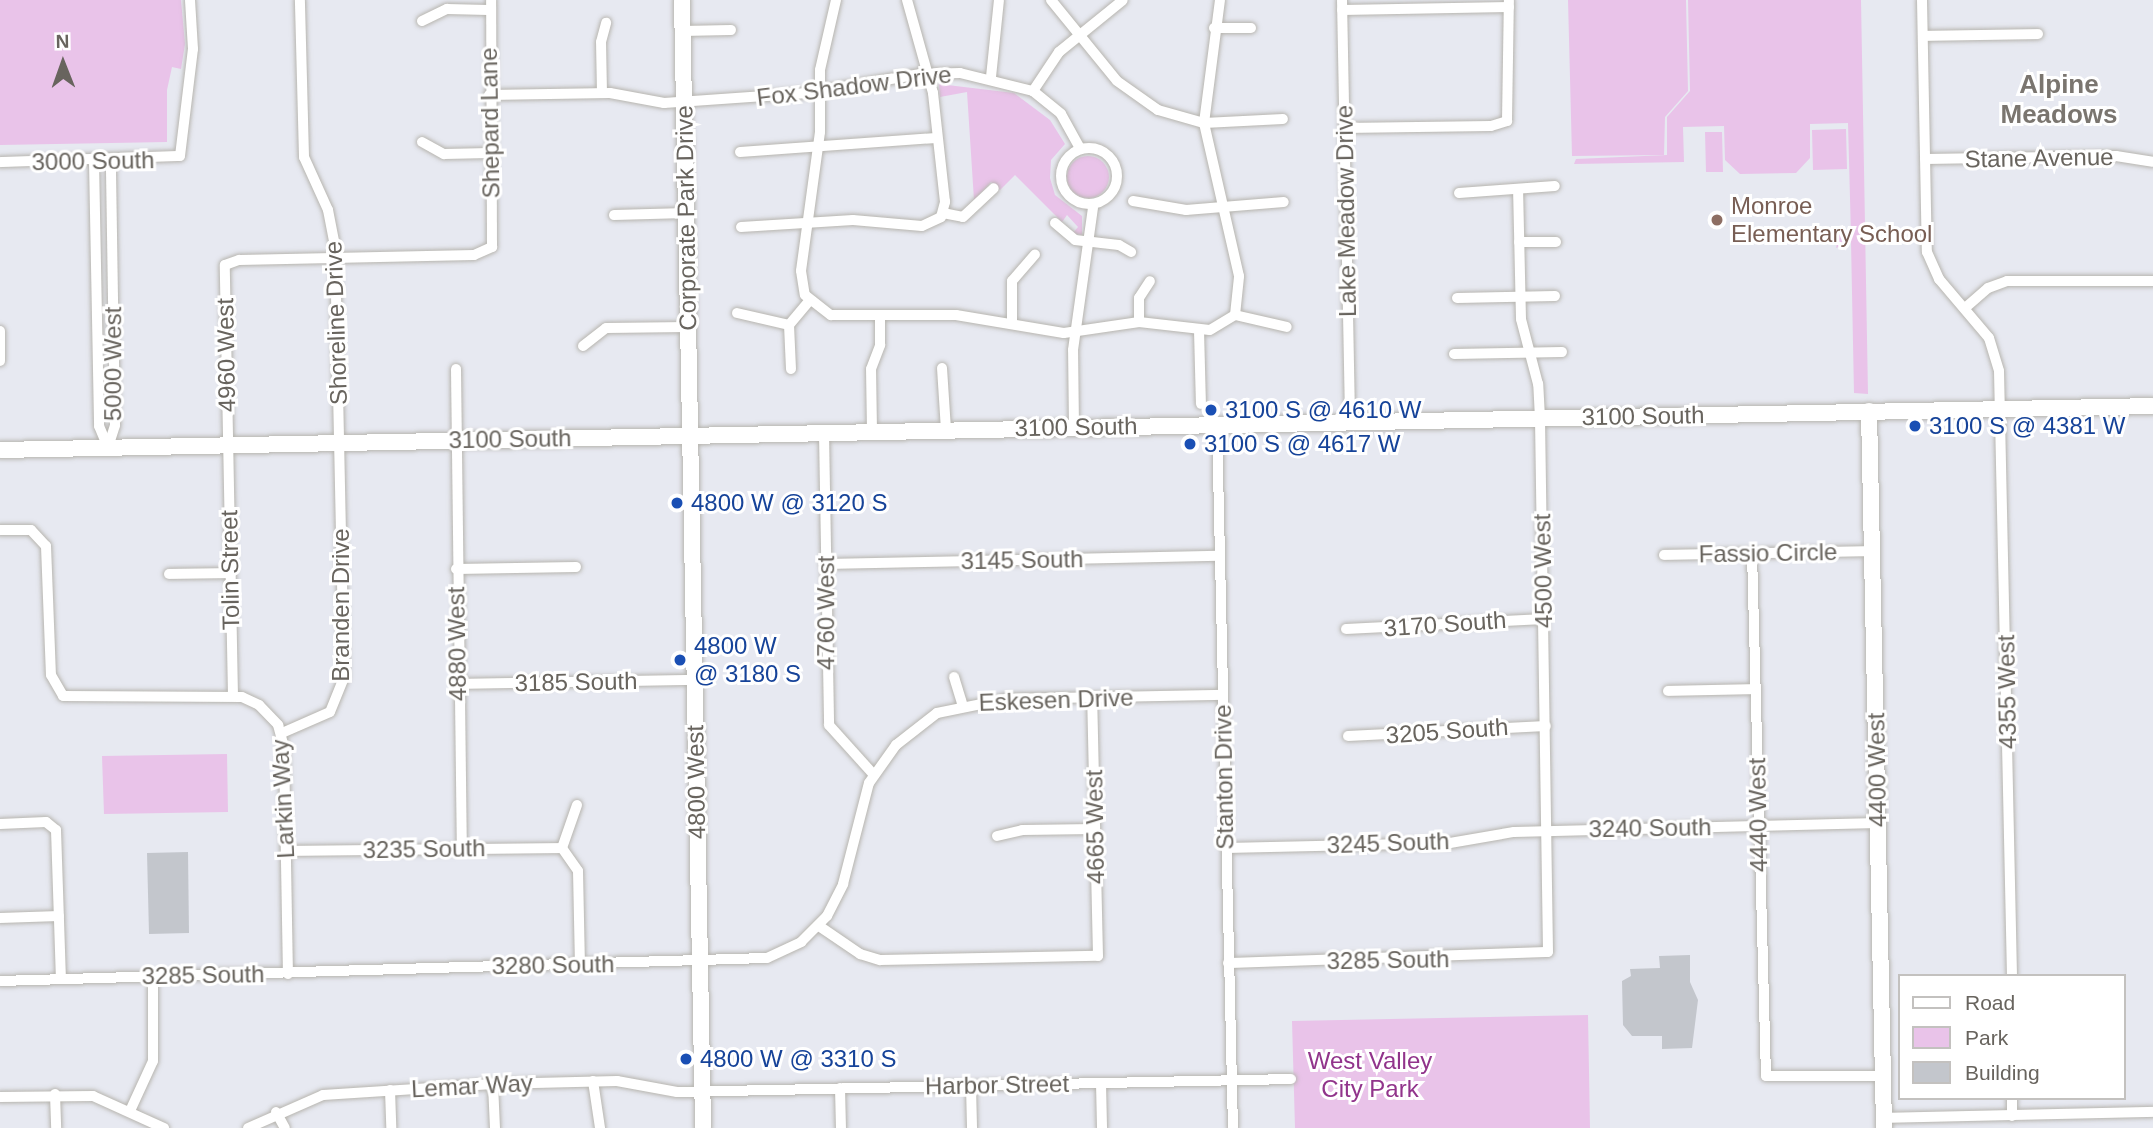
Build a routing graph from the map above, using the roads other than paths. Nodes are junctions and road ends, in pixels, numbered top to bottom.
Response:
1 (190, 0) edge
2 (300, 0) edge
3 (682, 0) edge
4 (836, 0) edge
5 (907, 0) edge
6 (999, 0) edge
7 (1051, 0) edge
8 (1123, 0) edge
9 (1220, 0) edge
10 (1922, 0) edge
11 (1509, 4) edge
12 (490, 5) edge
13 (1342, 5) edge
14 (422, 21) dead end
15 (607, 23) dead end
16 (1214, 28) junction
17 (1251, 28) dead end
18 (731, 30) dead end
19 (682, 31) junction
20 (2038, 34) dead end
21 (1079, 35) junction
22 (1923, 36) junction
23 (929, 73) junction
24 (991, 77) junction
25 (1033, 91) junction
26 (820, 92) junction
27 (601, 93) junction
28 (489, 95) junction
29 (684, 101) junction
30 (1283, 119) dead end
31 (1204, 123) junction
32 (1344, 128) junction
33 (937, 138) junction
34 (422, 142) dead end
35 (1079, 146) junction
36 (818, 150) junction
37 (740, 152) dead end
38 (490, 153) junction
39 (1925, 159) junction
40 (111, 160) junction
41 (94, 161) junction
42 (0, 162) edge
43 (2153, 162) edge
44 (1555, 186) dead end
45 (994, 188) dead end
46 (1518, 191) junction
47 (1459, 193) dead end
48 (1133, 201) dead end
49 (1284, 202) dead end
50 (1222, 206) junction
51 (1093, 207) junction
52 (686, 213) junction
53 (943, 213) junction
54 (614, 215) dead end
55 (1055, 223) dead end
56 (806, 226) junction
57 (741, 227) dead end
58 (1519, 242) junction
59 (1556, 242) dead end
60 (1092, 243) junction
61 (1131, 252) dead end
62 (1035, 255) dead end
63 (335, 257) junction
64 (1150, 281) dead end
65 (2153, 281) edge
66 (1555, 296) dead end
67 (1519, 297) junction
68 (1457, 298) dead end
69 (810, 302) junction
70 (1965, 308) junction
71 (737, 313) dead end
72 (1235, 315) junction
73 (880, 317) junction
74 (1139, 322) junction
75 (1012, 324) junction
76 (789, 325) junction
77 (688, 327) junction
78 (1287, 327) dead end
79 (1199, 330) junction
80 (0, 331) edge
81 (1075, 331) junction
82 (583, 346) dead end
83 (1562, 352) dead end
84 (1530, 353) junction
85 (1454, 354) dead end
86 (0, 361) edge
87 (942, 368) dead end
88 (456, 369) dead end
89 (791, 369) dead end
90 (1200, 404) dead end
91 (2153, 406) edge
92 (2000, 409) junction
93 (1869, 411) junction
94 (1540, 418) junction
95 (1350, 422) junction
96 (1217, 425) junction
97 (1074, 428) junction
98 (946, 430) junction
99 (824, 432) junction
100 (873, 432) junction
101 (690, 436) junction
102 (453, 440) junction
103 (340, 442) junction
104 (228, 445) junction
105 (108, 447) junction
106 (0, 450) edge
107 (0, 530) edge
108 (1872, 551) junction
109 (1752, 554) junction
110 (1664, 555) dead end
111 (1219, 556) junction
112 (825, 564) junction
113 (576, 566) dead end
114 (456, 569) junction
115 (230, 573) junction
116 (169, 574) dead end
117 (1544, 619) junction
118 (1346, 629) dead end
119 (954, 677) dead end
120 (695, 680) junction
121 (458, 684) junction
122 (1755, 689) junction
123 (1668, 691) dead end
124 (1222, 695) junction
125 (233, 696) junction
126 (1093, 698) junction
127 (962, 704) junction
128 (1546, 726) junction
129 (282, 733) junction
130 (1348, 736) dead end
131 (874, 775) junction
132 (577, 804) dead end
133 (1878, 823) junction
134 (0, 824) edge
135 (1759, 826) junction
136 (1094, 829) junction
137 (1549, 831) junction
138 (997, 836) dead end
139 (462, 848) junction
140 (562, 848) junction
141 (1226, 848) junction
142 (286, 851) junction
143 (60, 916) junction
144 (0, 918) edge
145 (819, 926) junction
146 (1548, 952) joint
147 (700, 962) junction
148 (1228, 963) junction
149 (580, 964) junction
150 (406, 967) joint
151 (288, 974) junction
152 (2012, 974) edge
153 (153, 976) junction
154 (61, 978) junction
155 (0, 981) edge
156 (1883, 1076) junction
157 (1291, 1079) dead end
158 (1235, 1080) junction
159 (593, 1081) junction
160 (1101, 1083) junction
161 (493, 1084) junction
162 (971, 1086) junction
163 (840, 1088) junction
164 (390, 1090) junction
165 (702, 1091) junction
166 (55, 1094) junction
167 (0, 1097) edge
168 (2012, 1100) edge
169 (130, 1111) junction
170 (275, 1112) junction
171 (2153, 1112) edge
172 (2012, 1116) junction
173 (1884, 1123) edge
174 (56, 1128) edge
175 (164, 1128) edge
176 (248, 1128) edge
177 (285, 1128) edge
178 (391, 1128) edge
179 (495, 1128) edge
180 (600, 1128) edge
181 (703, 1128) edge
182 (841, 1128) edge
183 (972, 1128) edge
184 (1102, 1128) edge
185 (1233, 1128) edge

1 - 40 street, 3000 South
2 - 63 street, Shoreline Drive
3 - 19 main road, Corporate Park Drive
4 - 26 street
5 - 23 street
6 - 24 street
7 - 21 street
8 - 21 street
9 - 16 street
10 - 22 street, 4355 West
11 - 13 street
11 - 32 street
12 - 14 street
12 - 28 street, Shepard Lane
13 - 32 street, Lake Meadow Drive
15 - 27 street
16 - 17 street
16 - 31 street
18 - 19 street
19 - 29 main road, Corporate Park Drive
20 - 22 street
21 - 25 street
21 - 31 street
22 - 39 street, 4355 West
23 - 24 street, Fox Shadow Drive
23 - 26 street, Fox Shadow Drive
23 - 33 street
24 - 25 street, Fox Shadow Drive
25 - 35 street, Fox Shadow Drive
26 - 29 street, Fox Shadow Drive
26 - 36 street
27 - 28 street, Fox Shadow Drive
27 - 29 street, Fox Shadow Drive
28 - 38 street, Shepard Lane
29 - 52 main road, Corporate Park Drive
30 - 31 street
31 - 50 street
32 - 95 street, Lake Meadow Drive
33 - 36 street
33 - 53 street
34 - 38 street
35 - 51 street
35 - 51 street
36 - 37 street
36 - 56 street
38 - 63 street, Shepard Lane
39 - 43 street, Stane Avenue
39 - 70 street, 4355 West
40 - 41 street, 3000 South
40 - 105 street, 5000 West
41 - 42 street, 3000 South
41 - 105 street, 5000 West
44 - 46 street
45 - 53 street
46 - 47 street
46 - 58 street, 4500 West
48 - 50 street
49 - 50 street
50 - 72 street
51 - 60 street
52 - 54 street
52 - 77 main road, Corporate Park Drive
53 - 56 street
55 - 60 street
56 - 57 street
56 - 69 street
58 - 59 street
58 - 67 street, 4500 West
60 - 61 street
60 - 81 street
62 - 75 street
63 - 103 street, Shoreline Drive
63 - 104 street, 4960 West
64 - 74 street
65 - 70 street
66 - 67 street
67 - 68 street
67 - 84 street, 4500 West
69 - 73 street
69 - 76 street
70 - 92 street, 4355 West
71 - 76 street
72 - 78 street
72 - 79 street
73 - 75 street
73 - 100 street
74 - 79 street
74 - 81 street
75 - 81 street
76 - 89 street
77 - 82 street
77 - 101 main road, Corporate Park Drive
79 - 90 street
80 - 86 street
81 - 97 street
83 - 84 street
84 - 85 street
84 - 94 street, 4500 West
87 - 98 street
88 - 102 street, 4880 West
91 - 92 main road, 3100 South
92 - 93 main road, 3100 South
92 - 152 street, 4355 West
93 - 94 main road, 3100 South
93 - 108 main road, 4400 West
94 - 95 main road, 3100 South
94 - 117 street, 4500 West
95 - 96 main road, 3100 South
96 - 97 main road, 3100 South
96 - 111 street, Stanton Drive
97 - 98 main road, 3100 South
98 - 100 main road, 3100 South
99 - 100 main road, 3100 South
99 - 101 main road, 3100 South
99 - 112 street, 4760 West
101 - 102 main road, 3100 South
101 - 120 main road, 4800 West
102 - 103 main road, 3100 South
102 - 114 street, 4880 West
103 - 104 main road, 3100 South
103 - 129 street, Branden Drive
104 - 105 main road, 3100 South
104 - 115 street, Tolin Street
105 - 106 main road, 3100 South
107 - 125 street, Larkin Way
108 - 109 street, Fassio Circle
108 - 133 main road, 4400 West
109 - 110 street, Fassio Circle
109 - 122 street, 4440 West
111 - 112 street, 3145 South
111 - 124 street, Stanton Drive
112 - 131 street, 4760 West
113 - 114 street
114 - 121 street, 4880 West
115 - 116 street
115 - 125 street, Tolin Street
117 - 118 street, 3170 South
117 - 128 street, 4500 West
119 - 127 street
120 - 121 street, 3185 South
120 - 147 main road, 4800 West
121 - 139 street, 4880 West
122 - 123 street
122 - 135 street, 4440 West
124 - 126 street, Eskesen Drive
124 - 141 street, Stanton Drive
125 - 129 street, Larkin Way
126 - 127 street, Eskesen Drive
126 - 136 street, 4665 West
127 - 131 street, Eskesen Drive
128 - 130 street, 3205 South
128 - 137 street, 4500 West
129 - 142 street, Larkin Way
131 - 145 street, Eskesen Drive
132 - 140 street
133 - 135 street, 3240 South
133 - 156 main road, 4400 West
134 - 143 street
135 - 137 street, 3240 South
135 - 156 street, 4440 West
136 - 138 street
136 - 145 street, 4665 West
137 - 141 street, 3245 South
137 - 146 street, 4500 West
139 - 140 street, 3235 South
139 - 142 street, 3235 South
140 - 149 street
141 - 148 street, Stanton Drive
142 - 151 street, Larkin Way
143 - 144 street
143 - 154 street
145 - 147 street, Eskesen Drive
146 - 148 street, 3285 South
147 - 149 street, 3280 South
147 - 165 main road, 4800 West
148 - 158 street, Stanton Drive
149 - 150 street, 3280 South
150 - 151 street, 3285 South
151 - 153 street, 3285 South
153 - 154 street, 3285 South
153 - 169 street
154 - 155 street, 3285 South
156 - 173 main road, 4400 West
157 - 158 street, Harbor Street
158 - 160 street, Harbor Street
158 - 185 street, Stanton Drive
159 - 161 street, Lemar Way
159 - 165 street, Lemar Way
159 - 180 street
160 - 162 street, Harbor Street
160 - 184 street
161 - 164 street, Lemar Way
161 - 179 street
162 - 163 street, Harbor Street
162 - 183 street
163 - 165 street, Harbor Street
163 - 182 street
164 - 170 street, Lemar Way
164 - 178 street
165 - 181 main road, 4800 West
166 - 167 street
166 - 169 street
166 - 174 street
168 - 172 street
169 - 175 street
170 - 176 street, Lemar Way
170 - 177 street
171 - 172 street
172 - 173 street

